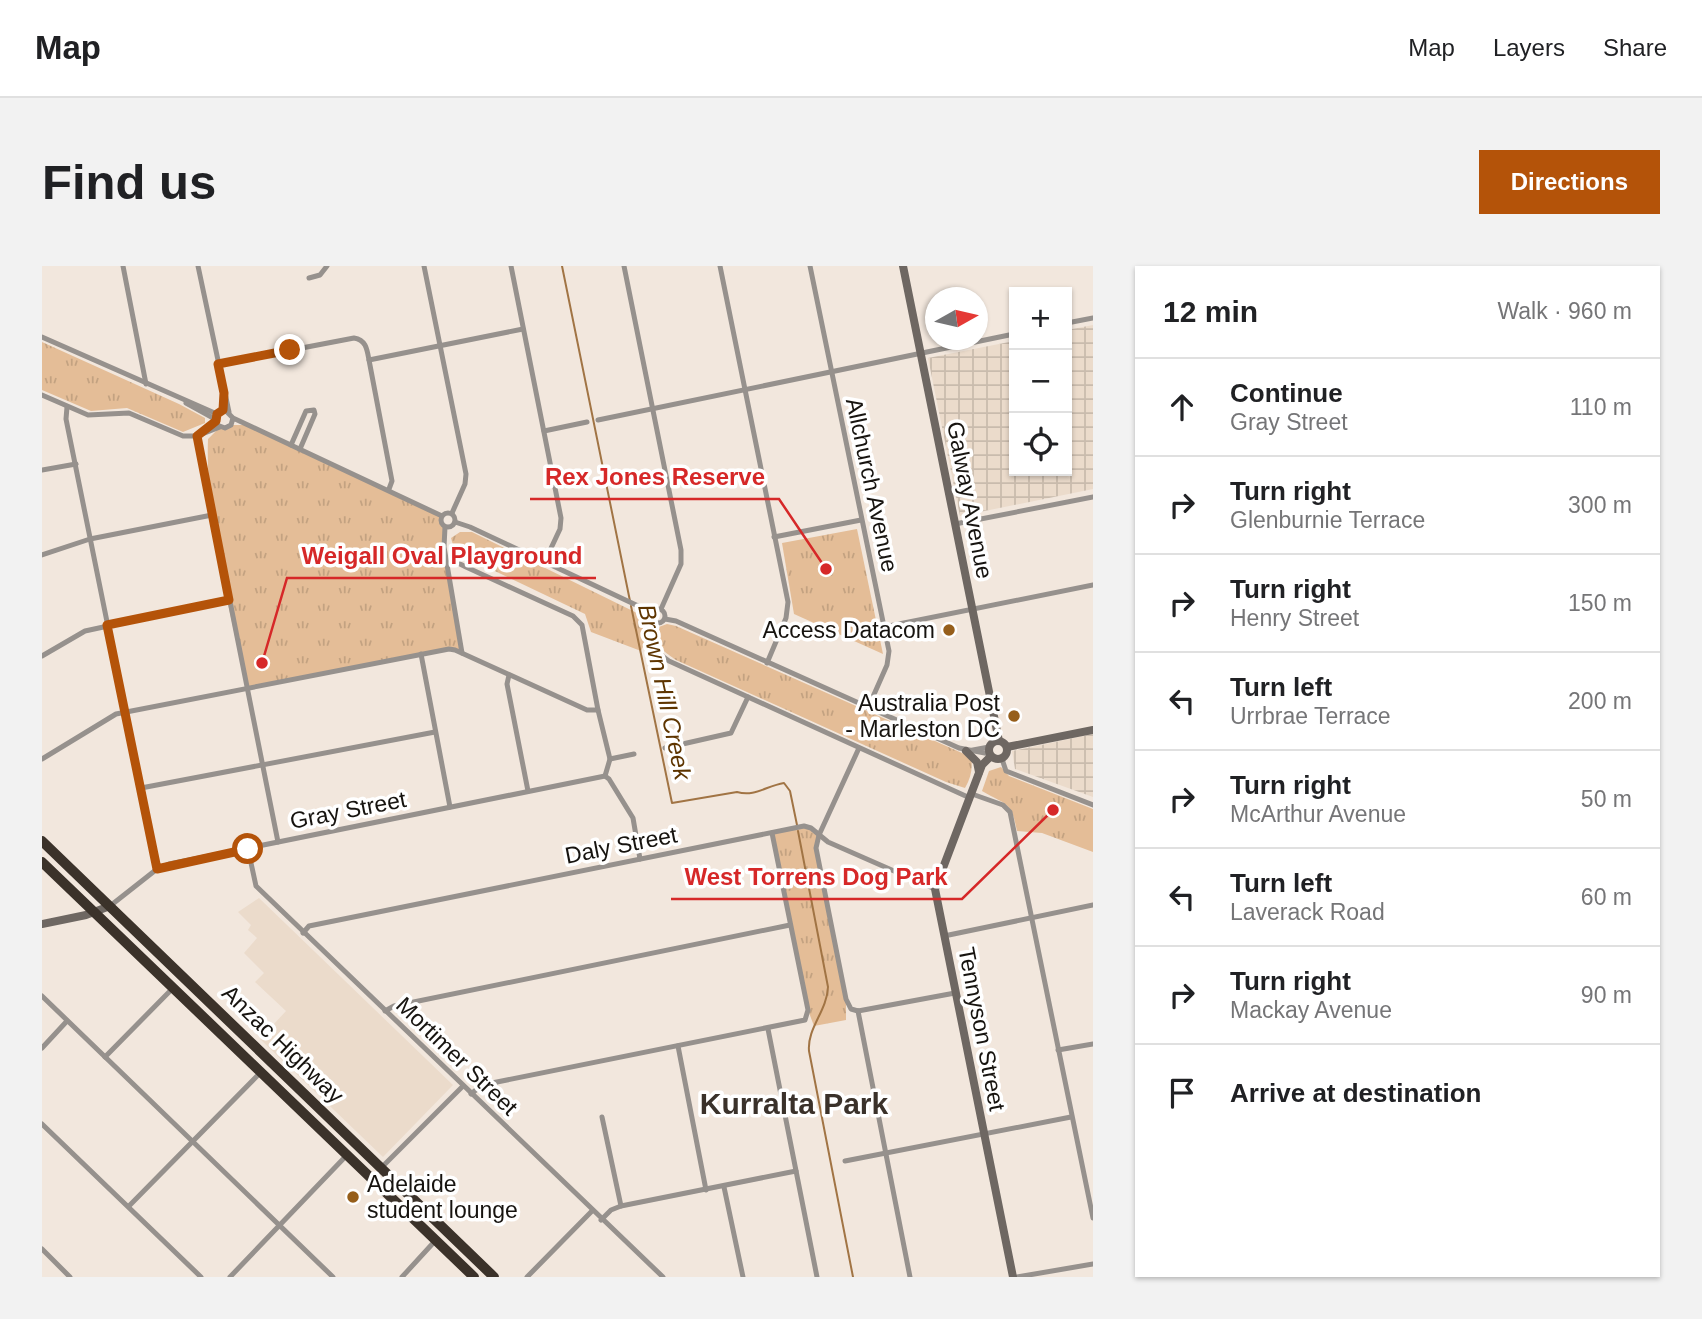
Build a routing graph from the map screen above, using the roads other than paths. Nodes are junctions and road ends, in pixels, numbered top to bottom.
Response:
1 (123, 266) edge
2 (198, 266) edge
3 (327, 266) edge
4 (424, 266) edge
5 (511, 266) edge
6 (624, 266) edge
7 (720, 266) edge
8 (810, 266) edge
9 (903, 266) edge
10 (309, 278) dead end
11 (1093, 318) edge
12 (1072, 322) edge
13 (523, 328) junction
14 (1009, 335) edge
15 (42, 337) edge
16 (440, 345) junction
17 (921, 354) junction
18 (369, 359) junction
19 (218, 364) junction
20 (832, 373) junction
21 (146, 384) junction
22 (745, 390) junction
23 (42, 395) edge
24 (67, 407) junction
25 (652, 410) junction
26 (220, 417) junction
27 (598, 420) dead end
28 (232, 422) junction
29 (587, 422) dead end
30 (544, 431) junction
31 (197, 436) junction
32 (291, 445) junction
33 (300, 449) junction
34 (76, 464) junction
35 (42, 470) edge
36 (389, 489) junction
37 (1093, 496) edge
38 (452, 513) junction
39 (212, 515) junction
40 (442, 516) junction
41 (861, 520) junction
42 (455, 522) junction
43 (955, 524) junction
44 (445, 527) junction
45 (774, 537) junction
46 (90, 539) junction
47 (42, 555) edge
48 (545, 561) junction
49 (446, 564) junction
50 (1093, 585) edge
51 (229, 600) junction
52 (661, 609) junction
53 (972, 609) junction
54 (651, 612) junction
55 (665, 618) junction
56 (654, 622) junction
57 (107, 625) junction
58 (884, 627) junction
59 (459, 652) junction
60 (422, 654) junction
61 (42, 656) edge
62 (767, 663) junction
63 (509, 675) junction
64 (246, 688) junction
65 (748, 697) junction
66 (869, 709) junction
67 (598, 710) junction
68 (124, 712) junction
69 (1093, 730) edge
70 (435, 732) junction
71 (999, 741) junction
72 (1007, 747) junction
73 (665, 748) dead end
74 (859, 748) junction
75 (966, 751) junction
76 (634, 754) dead end
77 (994, 755) junction
78 (42, 759) edge
79 (610, 759) junction
80 (262, 765) junction
81 (979, 772) junction
82 (606, 776) junction
83 (141, 789) junction
84 (528, 791) junction
85 (971, 796) junction
86 (1093, 805) edge
87 (450, 807) junction
88 (772, 832) junction
89 (819, 835) junction
90 (42, 841) edge
91 (278, 842) junction
92 (248, 849) junction
93 (640, 859) junction
94 (42, 862) edge
95 (157, 869) junction
96 (935, 889) junction
97 (1093, 905) edge
98 (110, 906) junction
99 (95, 913) junction
100 (1032, 919) junction
101 (42, 923) edge
102 (790, 925) junction
103 (303, 933) junction
104 (944, 936) junction
105 (145, 941) junction
106 (135, 952) junction
107 (173, 988) junction
108 (955, 993) junction
109 (42, 996) edge
110 (209, 1003) junction
111 (385, 1011) junction
112 (858, 1011) junction
113 (206, 1019) junction
114 (67, 1021) junction
115 (768, 1028) junction
116 (1093, 1044) edge
117 (678, 1046) junction
118 (42, 1048) edge
119 (257, 1049) junction
120 (1058, 1050) junction
121 (105, 1057) junction
122 (261, 1072) junction
123 (463, 1086) junction
124 (471, 1094) junction
125 (603, 1117) dead end
126 (1071, 1117) junction
127 (42, 1124) edge
128 (983, 1133) junction
129 (193, 1141) junction
130 (885, 1153) junction
131 (346, 1156) junction
132 (845, 1161) dead end
133 (382, 1168) junction
134 (796, 1171) junction
135 (724, 1187) junction
136 (706, 1190) junction
137 (407, 1193) junction
138 (398, 1204) junction
139 (129, 1206) junction
140 (621, 1206) junction
141 (592, 1211) junction
142 (1093, 1218) edge
143 (601, 1220) junction
144 (279, 1226) junction
145 (436, 1241) junction
146 (42, 1249) edge
147 (472, 1255) junction
148 (1093, 1264) edge
149 (470, 1273) edge
150 (483, 1273) edge
151 (70, 1277) edge
152 (201, 1277) edge
153 (230, 1277) edge
154 (333, 1277) edge
155 (402, 1277) edge
156 (495, 1277) edge
157 (527, 1277) edge
158 (663, 1277) edge
159 (743, 1277) edge
160 (817, 1277) edge
161 (910, 1277) edge
162 (1015, 1277) edge

1 - 21 street
2 - 19 street
3 - 10 street
4 - 16 street
5 - 13 street
6 - 25 street
7 - 22 street
8 - 20 street, Allchurch Avenue
9 - 17 street, Galway Avenue
11 - 12 street
13 - 16 street
13 - 30 street
14 - 17 street
15 - 21 street
16 - 18 street
16 - 38 street
17 - 20 street
17 - 43 street, Galway Avenue
18 - 19 street
18 - 36 street
19 - 26 street
20 - 22 street
20 - 41 street, Allchurch Avenue
21 - 26 street
22 - 25 street
22 - 45 street
23 - 24 street
24 - 31 street
24 - 34 street
25 - 27 street
25 - 52 street
26 - 28 street
26 - 28 street
26 - 31 street
28 - 32 street
29 - 30 street
30 - 48 street
31 - 39 street
32 - 33 street
32 - 33 street
33 - 36 street
34 - 35 street
34 - 46 street
36 - 40 street
37 - 43 street
38 - 40 street
38 - 42 street
39 - 46 street
39 - 51 street
40 - 44 street
41 - 45 street
41 - 58 street, Allchurch Avenue
42 - 44 street
42 - 48 street
43 - 53 street, Galway Avenue
44 - 49 street
45 - 62 street
46 - 47 street
46 - 57 street
48 - 54 street
49 - 59 street
49 - 67 street
50 - 53 street
51 - 57 street
51 - 64 street
52 - 54 street
52 - 55 street
53 - 58 street
53 - 71 street, Galway Avenue
54 - 56 street
55 - 56 street
55 - 62 street
56 - 65 street
57 - 61 street
57 - 68 street
58 - 66 street, Allchurch Avenue
59 - 60 street
59 - 63 street
60 - 64 street
60 - 70 street
62 - 66 street
63 - 67 street
63 - 84 street
64 - 68 street
64 - 80 street
65 - 73 street
65 - 74 street
66 - 75 street
67 - 79 street
68 - 78 street
68 - 83 street
69 - 72 street
70 - 80 street
70 - 87 street
71 - 72 street
71 - 77 street
72 - 77 street
74 - 85 street
74 - 89 street
75 - 77 street
75 - 81 street
76 - 79 street
77 - 81 street
77 - 85 street
77 - 86 street
79 - 82 street
80 - 83 street
80 - 91 street
81 - 85 street
82 - 84 street, Gray Street
82 - 93 street
83 - 95 street
84 - 87 street, Gray Street
85 - 96 street
85 - 100 street
87 - 91 street, Gray Street
88 - 89 street, Daly Street
88 - 93 street, Daly Street
88 - 102 street
89 - 96 street, Daly Street
89 - 112 street
90 - 98 highway, Anzac Highway
91 - 92 street, Gray Street
92 - 95 street, Gray Street
92 - 103 street, Mortimer Street
93 - 103 street, Daly Street
94 - 99 highway, Anzac Highway
95 - 98 street, Gray Street
96 - 104 street, Tennyson Street
97 - 100 street
98 - 99 street
98 - 105 highway, Anzac Highway
99 - 101 street
99 - 106 highway, Anzac Highway
100 - 104 street
100 - 120 street
102 - 111 street
102 - 115 street
103 - 111 street, Mortimer Street
104 - 108 street, Tennyson Street
105 - 106 highway
105 - 110 highway, Anzac Highway
106 - 107 highway, Anzac Highway
107 - 113 highway, Anzac Highway
107 - 121 street
108 - 112 street
108 - 128 street, Tennyson Street
109 - 114 street
110 - 113 highway
110 - 119 highway, Anzac Highway
111 - 123 street, Mortimer Street
112 - 130 street
113 - 122 highway, Anzac Highway
114 - 118 street
114 - 121 street
115 - 117 street
115 - 134 street
116 - 120 street
117 - 124 street
117 - 136 street
119 - 122 highway
119 - 133 highway, Anzac Highway
120 - 126 street
121 - 129 street
122 - 129 street
122 - 131 highway, Anzac Highway
123 - 124 street, Mortimer Street
123 - 133 street
124 - 141 street, Mortimer Street
125 - 140 street
126 - 128 street
126 - 142 street
127 - 139 street
128 - 130 street
128 - 162 street, Tennyson Street
129 - 139 street
129 - 144 street
130 - 132 street
130 - 161 street
131 - 138 highway, Anzac Highway
131 - 144 street
133 - 137 highway, Anzac Highway
134 - 135 street
134 - 160 street
135 - 136 street
135 - 159 street
136 - 140 street
137 - 138 highway
137 - 147 highway, Anzac Highway
138 - 145 highway, Anzac Highway
139 - 152 street
140 - 143 street
141 - 143 street, Mortimer Street
141 - 157 street
143 - 158 street, Mortimer Street
144 - 153 street
144 - 154 street
145 - 149 highway, Anzac Highway
145 - 155 street
146 - 151 street
147 - 149 highway
147 - 150 highway, Anzac Highway
148 - 162 street
150 - 156 highway, Anzac Highway

